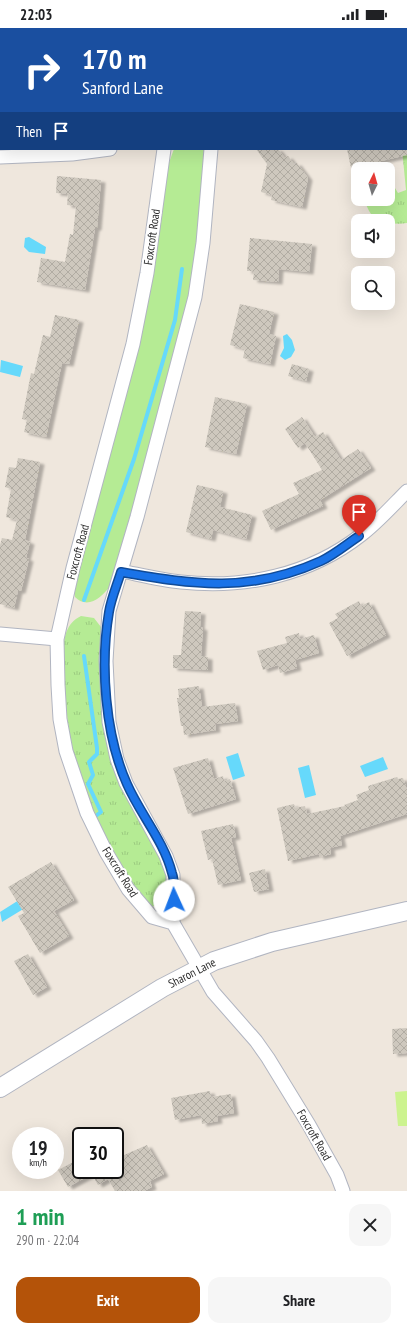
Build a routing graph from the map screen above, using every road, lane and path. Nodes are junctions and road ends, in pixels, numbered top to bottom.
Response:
1 (102, 150) edge
2 (164, 150) edge
3 (211, 150) edge
4 (0, 157) edge
5 (407, 491) edge
6 (121, 572) junction
7 (0, 634) edge
8 (57, 639) junction
9 (407, 911) edge
10 (173, 923) junction
11 (198, 968) junction
12 (0, 1088) edge
13 (343, 1191) edge

1 - 4 street
2 - 8 street, Foxcroft Road
3 - 6 street, Foxcroft Road
5 - 6 street
6 - 10 street, Foxcroft Road
7 - 8 street
8 - 10 street, Foxcroft Road
9 - 11 main road, Sharon Lane
10 - 11 street, Foxcroft Road
11 - 12 main road, Sharon Lane
11 - 13 street, Foxcroft Road

